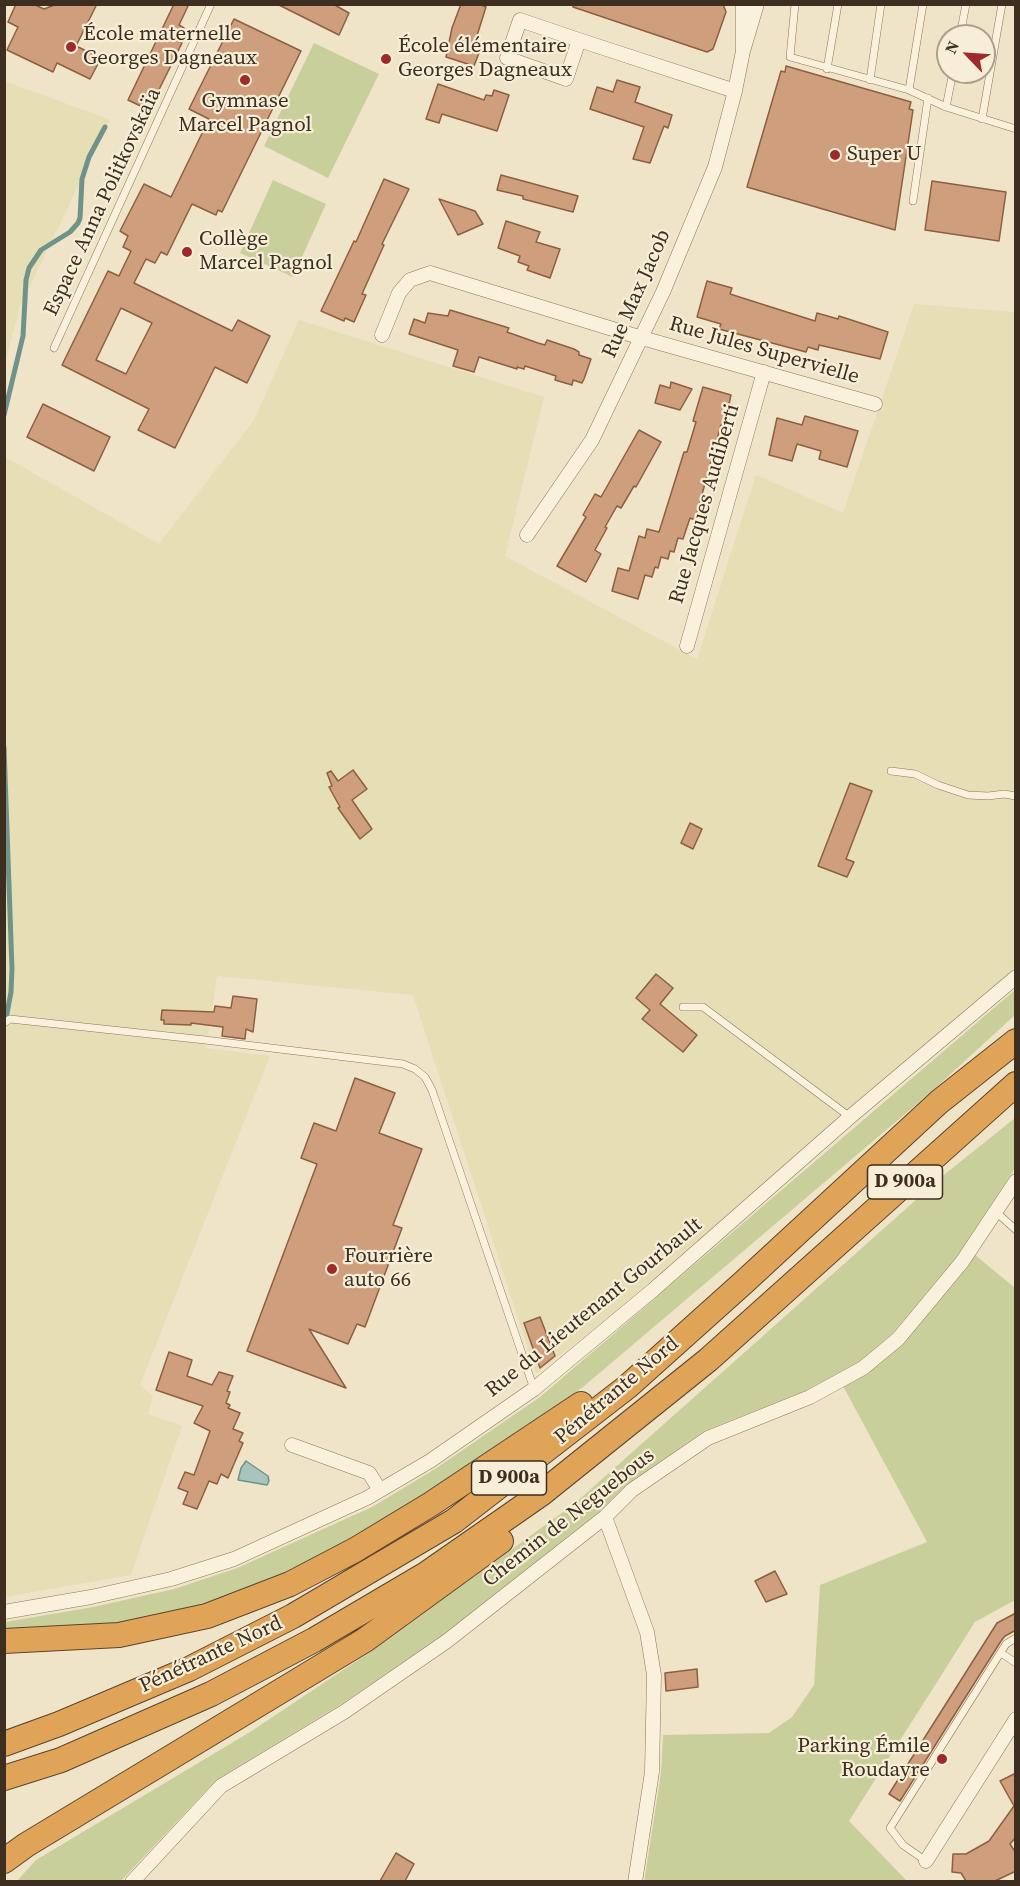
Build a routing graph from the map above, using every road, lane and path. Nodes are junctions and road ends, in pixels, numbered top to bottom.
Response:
1 (211, 4) edge
2 (743, 4) edge
3 (757, 4) edge
4 (795, 4) edge
5 (838, 4) edge
6 (881, 4) edge
7 (923, 4) edge
8 (966, 4) edge
9 (1002, 4) edge
10 (962, 24) edge
11 (579, 40) junction
12 (743, 51) junction
13 (827, 69) junction
14 (870, 80) junction
15 (951, 84) edge
16 (909, 90) junction
17 (735, 91) junction
18 (928, 98) junction
19 (946, 107) junction
20 (982, 119) junction
21 (1016, 129) edge
22 (913, 201) dead end
23 (382, 335) dead end
24 (642, 339) junction
25 (54, 348) dead end
26 (764, 372) junction
27 (874, 404) dead end
28 (527, 535) dead end
29 (687, 646) dead end
30 (891, 771) dead end
31 (1016, 796) edge
32 (1016, 977) edge
33 (683, 1007) dead end
34 (8, 1021) edge
35 (1016, 1032) edge
36 (1016, 1041) edge
37 (1016, 1084) edge
38 (939, 1102) junction
39 (1016, 1106) edge
40 (850, 1117) junction
41 (1016, 1181) edge
42 (995, 1211) junction
43 (1016, 1230) edge
44 (796, 1281) junction
45 (708, 1360) junction
46 (534, 1389) junction
47 (292, 1445) dead end
48 (380, 1490) junction
49 (604, 1517) junction
50 (4, 1612) edge
51 (1016, 1638) edge
52 (4, 1641) edge
53 (1000, 1653) junction
54 (1016, 1663) edge
55 (1016, 1719) edge
56 (4, 1744) edge
57 (4, 1778) edge
58 (926, 1861) joint
59 (4, 1862) edge
60 (132, 1881) edge
61 (634, 1881) edge

1 - 25 lane, Espace Anna Politkovskaïa
2 - 12 street
3 - 12 street
4 - 13 lane
5 - 13 lane
6 - 14 lane
7 - 16 lane
8 - 10 lane
9 - 20 lane
11 - 11 street
11 - 17 street
12 - 17 street, Rue Max Jacob
13 - 14 lane
14 - 16 lane
15 - 19 lane
16 - 18 lane
17 - 24 street, Rue Max Jacob
18 - 19 lane
18 - 22 lane
19 - 20 lane
20 - 21 lane
23 - 24 street, Rue Jules Supervielle
24 - 26 street, Rue Jules Supervielle
24 - 28 street, Rue Max Jacob
26 - 27 street, Rue Jules Supervielle
26 - 29 street, Rue Jacques Audiberti
30 - 31 lane
32 - 40 street, Rue du Lieutenant Gourbault
33 - 40 lane
34 - 46 lane
35 - 38 highway
36 - 38 highway, Pénétrante Nord / D 900a
37 - 44 highway, Pénétrante Nord / D 900a
38 - 52 highway
38 - 56 highway, Pénétrante Nord / D 900a
39 - 44 highway
40 - 46 street, Rue du Lieutenant Gourbault
41 - 42 street, Chemin de Neguebous
42 - 43 lane
42 - 49 street, Chemin de Neguebous
44 - 45 highway, Pénétrante Nord / D 900a
45 - 57 highway, Pénétrante Nord / D 900a
45 - 59 highway
46 - 48 street, Rue du Lieutenant Gourbault
47 - 48 street
48 - 50 street, Rue du Lieutenant Gourbault
49 - 60 street, Chemin de Neguebous
49 - 61 street
51 - 53 lane
53 - 54 lane
53 - 58 lane
55 - 58 street

